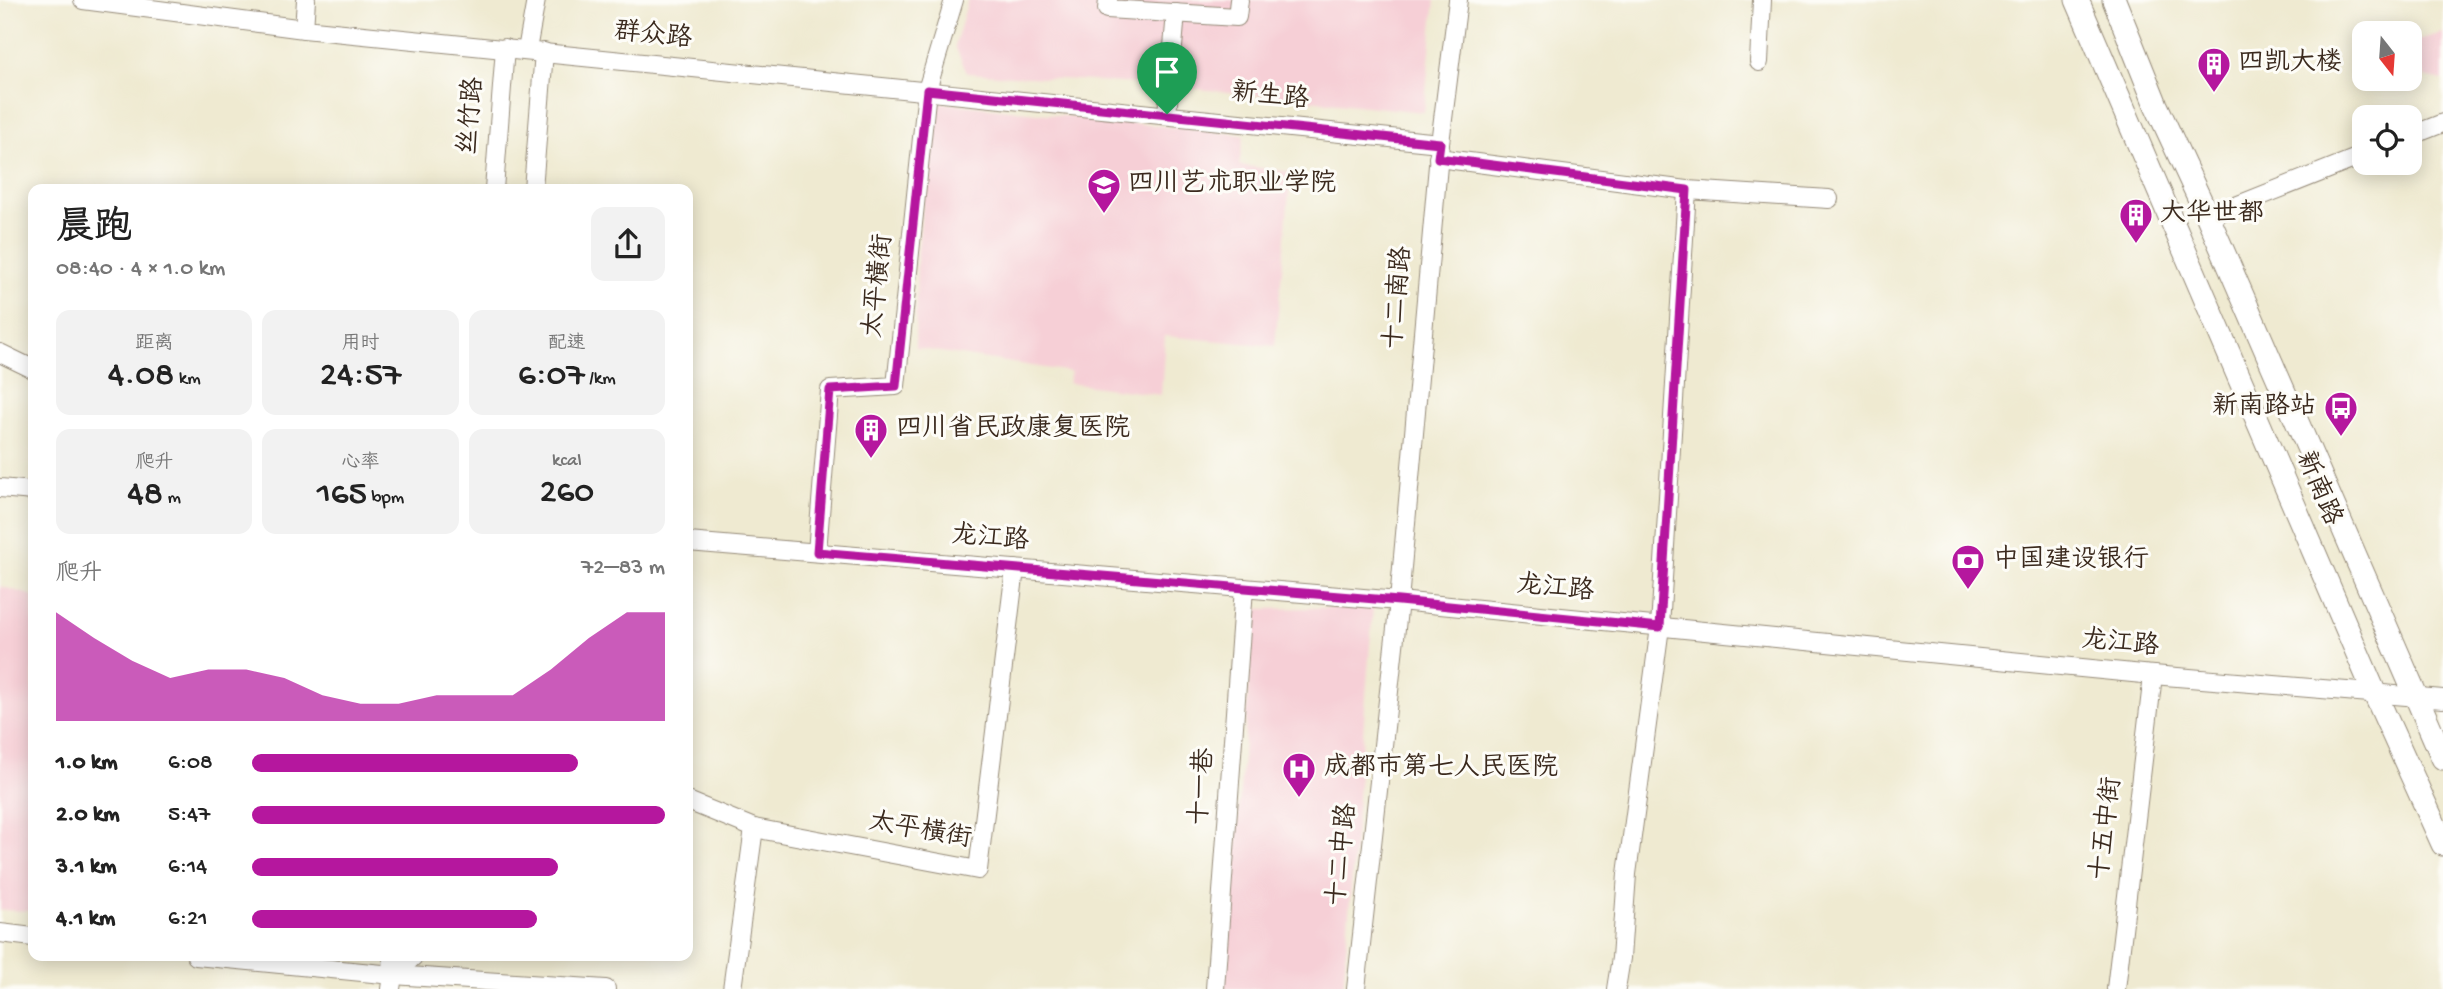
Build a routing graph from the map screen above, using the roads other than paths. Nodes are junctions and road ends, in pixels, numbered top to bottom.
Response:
1 (83, 0) edge
2 (306, 0) edge
3 (536, 0) edge
4 (954, 0) edge
5 (1108, 0) edge
6 (1239, 0) edge
7 (1458, 0) edge
8 (1762, 0) edge
9 (2077, 0) edge
10 (2114, 0) edge
11 (1176, 13) junction
12 (304, 29) junction
13 (505, 48) junction
14 (536, 51) junction
15 (1759, 62) dead end
16 (927, 90) junction
17 (1167, 114) junction
18 (2443, 123) edge
19 (2422, 131) edge
20 (1439, 150) junction
21 (2352, 160) edge
22 (494, 184) edge
23 (533, 184) edge
24 (1687, 190) junction
25 (1829, 199) dead end
26 (2208, 217) junction
27 (0, 353) edge
28 (28, 367) edge
29 (0, 488) edge
30 (28, 491) edge
31 (693, 542) edge
32 (817, 552) junction
33 (1015, 569) junction
34 (1244, 588) junction
35 (1399, 601) junction
36 (1660, 627) junction
37 (2153, 675) junction
38 (2375, 694) junction
39 (2417, 698) junction
40 (2443, 699) edge
41 (2443, 758) edge
42 (693, 804) edge
43 (754, 828) junction
44 (2443, 844) edge
45 (0, 933) edge
46 (28, 936) edge
47 (234, 961) edge
48 (391, 961) edge
49 (410, 961) edge
50 (392, 982) edge
51 (606, 989) edge
52 (732, 989) edge
53 (1215, 989) edge
54 (1356, 989) edge
55 (1616, 989) edge
56 (2116, 989) edge

1 - 12 street, 群众路
2 - 12 street
3 - 14 street
4 - 16 street
5 - 11 street
6 - 11 street
7 - 20 street, 十二南路
8 - 15 street
9 - 38 main road, 新南路
10 - 26 main road, 新南路
11 - 17 street
12 - 13 street, 群众路
13 - 14 street, 群众路
13 - 22 street, 丝竹路
14 - 16 street, 群众路
14 - 23 street
16 - 17 street, 新生路
16 - 32 street, 太平横街
17 - 20 street, 新生路
18 - 19 street
20 - 24 street, 新生路
20 - 35 street, 十二南路
21 - 26 street
24 - 25 street, 新生路
24 - 36 street
26 - 39 main road, 新南路
27 - 28 street
29 - 30 street
31 - 32 street, 龙江路
32 - 33 street, 龙江路
33 - 34 street, 龙江路
33 - 43 street, 太平横街
34 - 35 street, 龙江路
34 - 53 street, 十一巷
35 - 36 street, 龙江路
35 - 54 street, 十二中路
36 - 37 street, 龙江路
36 - 55 street
37 - 38 street, 龙江路
37 - 56 street, 十五中街
38 - 39 street, 龙江路
38 - 44 main road, 新南路
39 - 40 street, 龙江路
39 - 41 main road, 新南路
42 - 43 street
43 - 52 street
45 - 46 street
47 - 50 street
48 - 50 street
49 - 50 street
50 - 51 street

